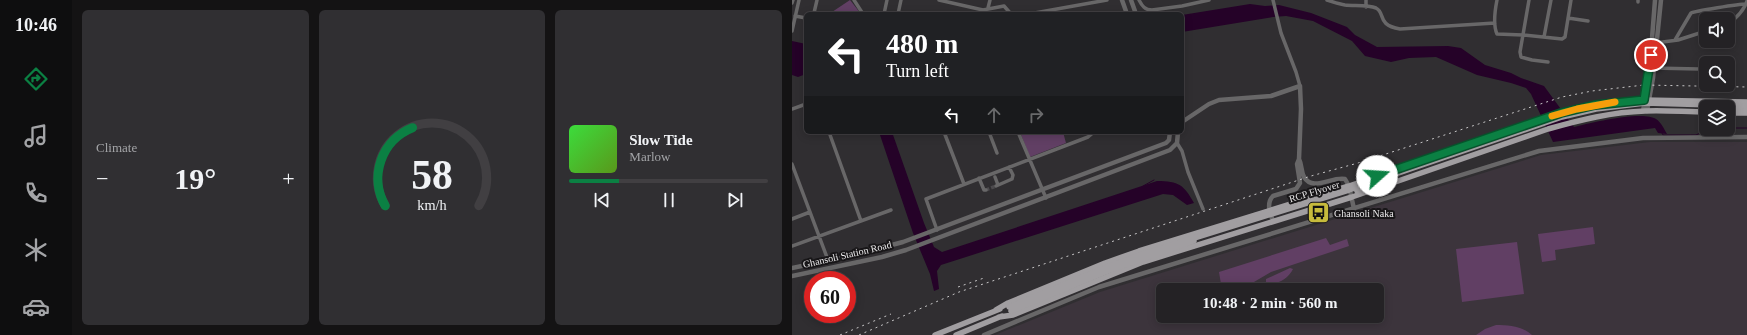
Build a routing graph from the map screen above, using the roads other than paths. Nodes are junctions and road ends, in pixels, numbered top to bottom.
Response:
1 (799, 0) edge
2 (823, 0) edge
3 (854, 0) edge
4 (887, 0) edge
5 (901, 0) edge
6 (939, 0) edge
7 (990, 0) edge
8 (1005, 0) edge
9 (1107, 0) edge
10 (1122, 0) edge
11 (1139, 0) edge
12 (1186, 0) edge
13 (1209, 0) edge
14 (1273, 0) edge
15 (1327, 0) edge
16 (1366, 0) edge
17 (1497, 0) edge
18 (1529, 0) edge
19 (1551, 0) edge
20 (1571, 0) edge
21 (1655, 0) edge
22 (1661, 0) edge
23 (1097, 1) edge
24 (1201, 1) edge
25 (817, 2) edge
26 (1131, 2) edge
27 (1747, 3) edge
28 (1187, 5) junction
29 (1004, 6) junction
30 (1124, 6) junction
31 (1366, 7) junction
32 (988, 8) junction
33 (815, 12) edge
34 (862, 12) edge
35 (884, 12) edge
36 (898, 12) edge
37 (982, 12) edge
38 (1010, 12) edge
39 (1039, 12) edge
40 (1126, 12) edge
41 (1136, 12) edge
42 (795, 16) junction
43 (804, 18) edge
44 (1568, 18) junction
45 (1735, 18) edge
46 (1588, 21) dead end
47 (1495, 23) junction
48 (792, 31) edge
49 (1699, 33) edge
50 (1523, 35) junction
51 (1544, 37) junction
52 (1674, 40) junction
53 (1654, 43) junction
54 (1548, 62) dead end
55 (1652, 68) junction
56 (1699, 69) dead end
57 (1300, 86) junction
58 (1646, 100) junction
59 (1747, 102) edge
60 (804, 105) edge
61 (1747, 106) edge
62 (792, 109) edge
63 (1699, 109) edge
64 (1735, 109) edge
65 (1747, 109) edge
66 (1645, 111) junction
67 (1699, 112) edge
68 (1735, 113) edge
69 (1747, 113) edge
70 (1184, 121) edge
71 (830, 134) edge
72 (945, 134) edge
73 (990, 134) edge
74 (1019, 134) edge
75 (1092, 134) edge
76 (1170, 134) edge
77 (1178, 134) edge
78 (1747, 138) edge
79 (1177, 143) junction
80 (997, 153) dead end
81 (1030, 159) junction
82 (1299, 159) junction
83 (792, 164) edge
84 (1009, 167) junction
85 (793, 172) edge
86 (995, 177) dead end
87 (979, 178) junction
88 (964, 184) junction
89 (1350, 186) junction
90 (986, 190) dead end
91 (1042, 190) junction
92 (1352, 197) junction
93 (1046, 198) junction
94 (1203, 209) dead end
95 (1354, 209) junction
96 (890, 210) dead end
97 (1270, 210) junction
98 (810, 212) junction
99 (792, 219) edge
100 (861, 221) junction
101 (1273, 221) junction
102 (935, 231) junction
103 (819, 236) junction
104 (792, 246) edge
105 (828, 260) junction
106 (792, 268) edge
107 (792, 276) edge
108 (1010, 309) junction
109 (996, 310) junction
110 (1000, 318) junction
111 (935, 335) edge
112 (956, 335) edge
113 (984, 335) edge

1 - 42 street
2 - 25 street
3 - 34 street
4 - 35 street
5 - 36 street
6 - 37 street
7 - 32 street
8 - 29 street
9 - 23 street
10 - 30 street
11 - 28 street
12 - 28 street
13 - 24 street
14 - 57 street
15 - 31 street
16 - 31 street
17 - 47 street
18 - 50 street
19 - 51 street
20 - 44 street
21 - 53 street
22 - 53 street
23 - 39 street
24 - 28 street
25 - 33 street
26 - 30 street
26 - 41 street
27 - 45 street
27 - 52 street
29 - 32 street
29 - 38 street
30 - 40 street
31 - 47 street
32 - 37 street
42 - 43 street
42 - 48 street
44 - 46 street
44 - 51 street
47 - 50 street
49 - 52 street
50 - 51 street
50 - 54 street
52 - 53 street
53 - 55 street
55 - 56 street
55 - 58 street
57 - 70 street
57 - 82 street
58 - 59 main road
58 - 66 street
58 - 89 main road
60 - 62 street
61 - 108 main road, RCP Flyover, bridge
63 - 108 main road, RCP Flyover, bridge
64 - 65 main road
66 - 67 main road
66 - 92 main road
68 - 69 main road
71 - 100 street
72 - 88 street
73 - 80 street
74 - 81 street
75 - 81 street
76 - 91 street, Ghansoli Station Road
77 - 79 street
78 - 95 street
79 - 93 street, Ghansoli Station Road
79 - 94 street
81 - 84 street
81 - 91 street
82 - 89 street
82 - 97 street
83 - 85 street
84 - 86 street
84 - 87 street
85 - 98 street
87 - 88 street
87 - 90 street
88 - 102 street
89 - 92 street
89 - 97 main road
91 - 93 street
91 - 102 street, Ghansoli Station Road
92 - 95 street
92 - 101 main road
93 - 107 street, Ghansoli Station Road
95 - 113 street
96 - 100 street
97 - 101 street
97 - 109 main road
98 - 99 street
98 - 103 street
100 - 103 street
101 - 110 main road
102 - 105 street, Ghansoli Station Road
103 - 104 street
103 - 105 street
105 - 106 street, Ghansoli Station Road
108 - 109 main road
108 - 110 main road
109 - 111 main road
110 - 112 main road

